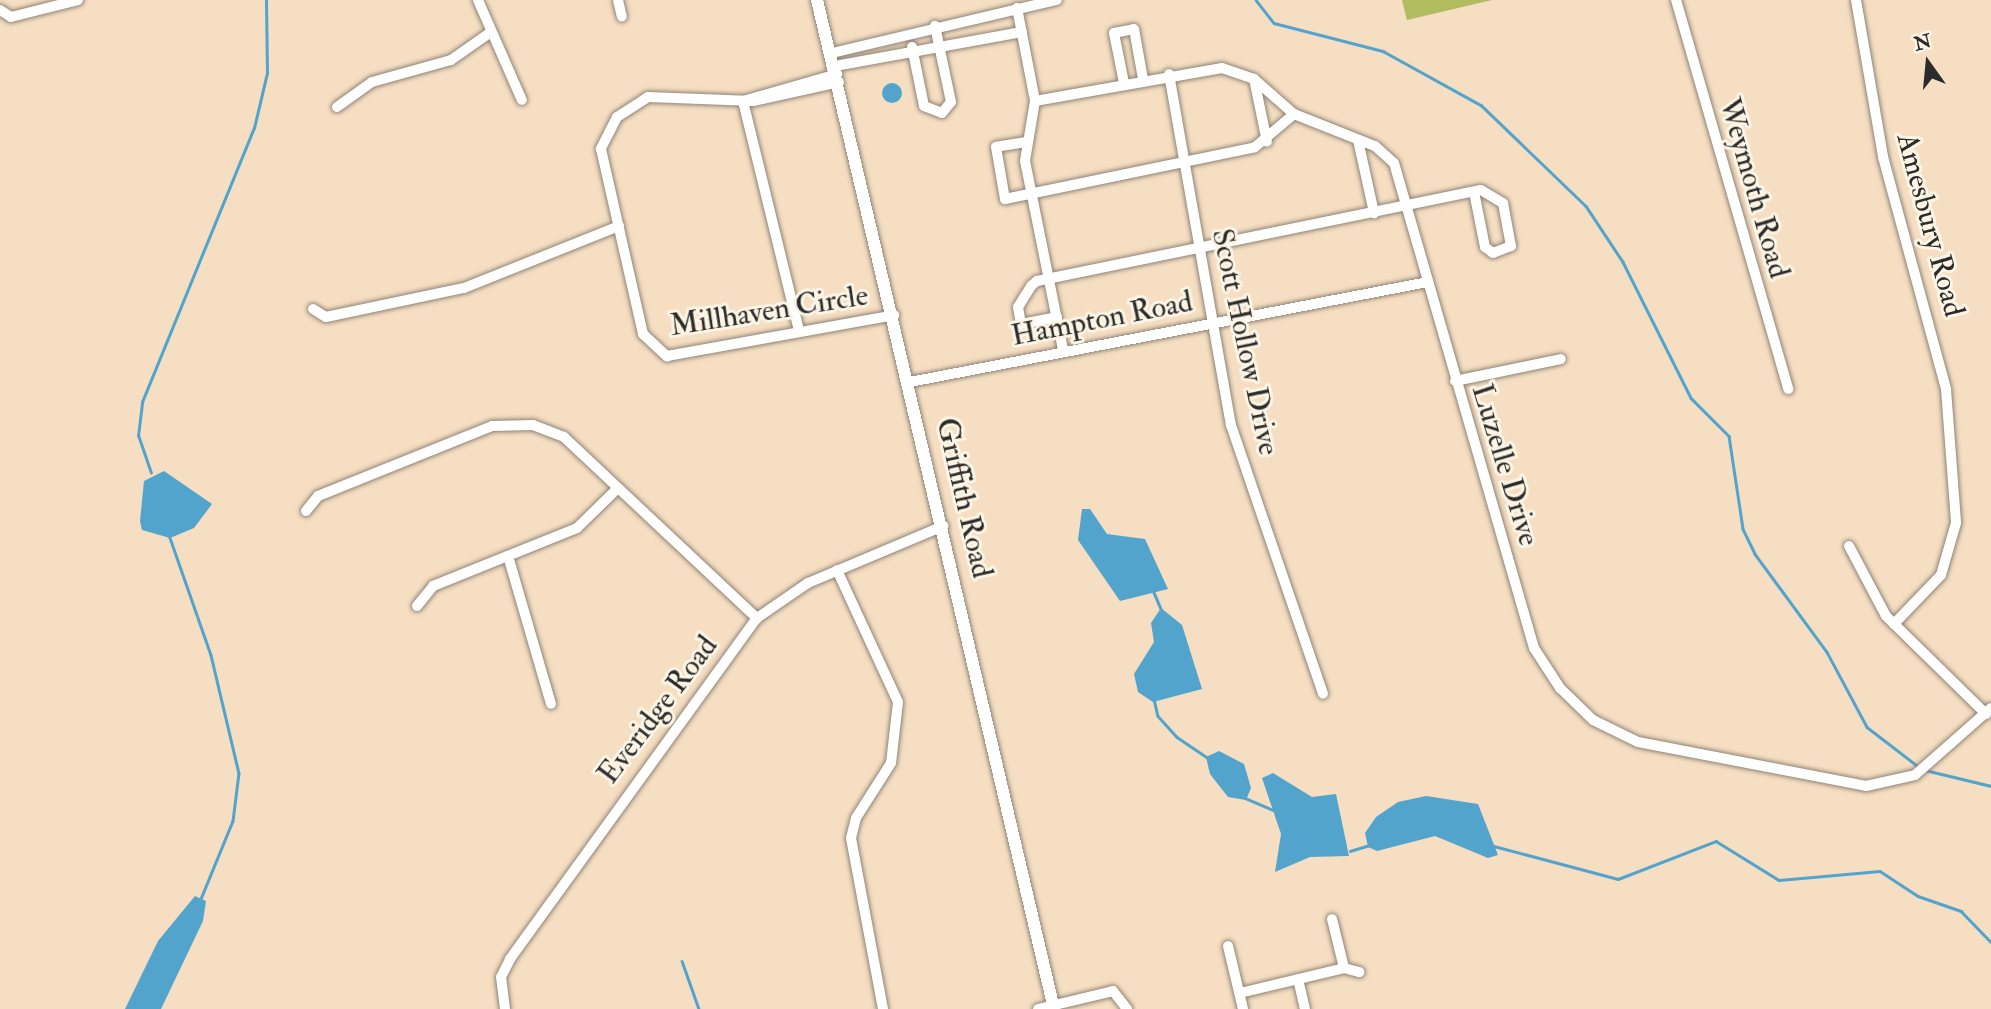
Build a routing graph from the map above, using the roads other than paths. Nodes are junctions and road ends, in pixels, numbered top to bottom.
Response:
1 (78, 0) edge
2 (478, 0) edge
3 (618, 0) edge
4 (817, 0) edge
5 (1056, 0) edge
6 (1676, 0) edge
7 (1856, 0) edge
8 (1017, 8) junction
9 (0, 10) edge
10 (622, 17) dead end
11 (935, 26) junction
12 (491, 32) junction
13 (1022, 32) junction
14 (910, 37) junction
15 (940, 48) junction
16 (913, 51) junction
17 (836, 69) junction
18 (1170, 74) junction
19 (1143, 79) junction
20 (1254, 79) junction
21 (1124, 83) junction
22 (522, 100) dead end
23 (743, 101) junction
24 (1035, 101) junction
25 (337, 107) dead end
26 (1293, 114) junction
27 (1358, 140) junction
28 (1026, 142) junction
29 (1267, 142) junction
30 (1185, 162) junction
31 (1474, 192) junction
32 (1031, 194) junction
33 (1409, 206) junction
34 (1374, 213) junction
35 (620, 226) junction
36 (1199, 247) junction
37 (1048, 279) junction
38 (1428, 282) junction
39 (313, 309) dead end
40 (894, 314) junction
41 (1056, 317) junction
42 (1212, 322) junction
43 (799, 331) junction
44 (1063, 350) junction
45 (1562, 359) dead end
46 (910, 382) junction
47 (1455, 382) junction
48 (1788, 389) dead end
49 (618, 488) junction
50 (306, 511) dead end
51 (943, 526) junction
52 (1849, 546) dead end
53 (509, 556) junction
54 (837, 570) junction
55 (417, 606) dead end
56 (757, 618) junction
57 (1894, 624) junction
58 (1323, 694) dead end
59 (551, 704) dead end
60 (1988, 711) edge
61 (1332, 919) dead end
62 (1228, 946) dead end
63 (1344, 968) junction
64 (1359, 972) dead end
65 (1298, 979) junction
66 (1240, 993) junction
67 (1054, 1007) edge
68 (505, 1009) edge
69 (884, 1009) edge
70 (1038, 1009) edge
71 (1127, 1009) edge
72 (1243, 1009) edge
73 (1305, 1009) edge

1 - 9 street
2 - 12 street
3 - 10 street
4 - 17 street, Griffith Road
5 - 8 street
6 - 48 street, Weymoth Road
7 - 57 street, Amesbury Road
8 - 11 street
8 - 13 street
11 - 14 street
11 - 15 street
12 - 22 street
12 - 25 street
13 - 15 street
13 - 24 street
14 - 16 street
14 - 17 street
15 - 16 street
15 - 16 street
16 - 17 street
17 - 23 street, Millhaven Circle
17 - 40 street, Griffith Road
18 - 19 street, Luzelle Drive
18 - 20 street, Luzelle Drive
18 - 30 street, Scott Hollow Drive
19 - 21 street, Luzelle Drive
19 - 21 street
20 - 26 street, Luzelle Drive
20 - 29 street
21 - 24 street, Luzelle Drive
23 - 35 street, Millhaven Circle
23 - 43 street
24 - 28 street
26 - 27 street, Luzelle Drive
26 - 29 street
27 - 33 street, Luzelle Drive
27 - 34 street
28 - 32 street
28 - 32 street
29 - 30 street
30 - 32 street
30 - 36 street, Scott Hollow Drive
31 - 31 street
31 - 33 street
32 - 37 street
33 - 34 street
33 - 38 street, Luzelle Drive
34 - 36 street
35 - 39 street
35 - 43 street, Millhaven Circle
36 - 37 street
36 - 42 street, Scott Hollow Drive
37 - 41 street
37 - 41 street
38 - 42 street, Hampton Road
38 - 47 street, Luzelle Drive
40 - 43 street, Millhaven Circle
40 - 46 street, Griffith Road
41 - 44 street
42 - 44 street, Hampton Road
42 - 58 street, Scott Hollow Drive
44 - 46 street, Hampton Road
45 - 47 street
46 - 51 street, Griffith Road
47 - 60 street, Luzelle Drive
49 - 50 street
49 - 53 street
49 - 56 street
51 - 54 street, Everidge Road
51 - 67 street, Griffith Road
52 - 57 street
53 - 55 street
53 - 59 street
54 - 56 street, Everidge Road
54 - 69 street
56 - 68 street, Everidge Road
57 - 60 street
61 - 63 street
62 - 66 street
63 - 64 street
63 - 65 street
65 - 66 street
65 - 73 street
66 - 72 street
67 - 70 street
67 - 71 street

